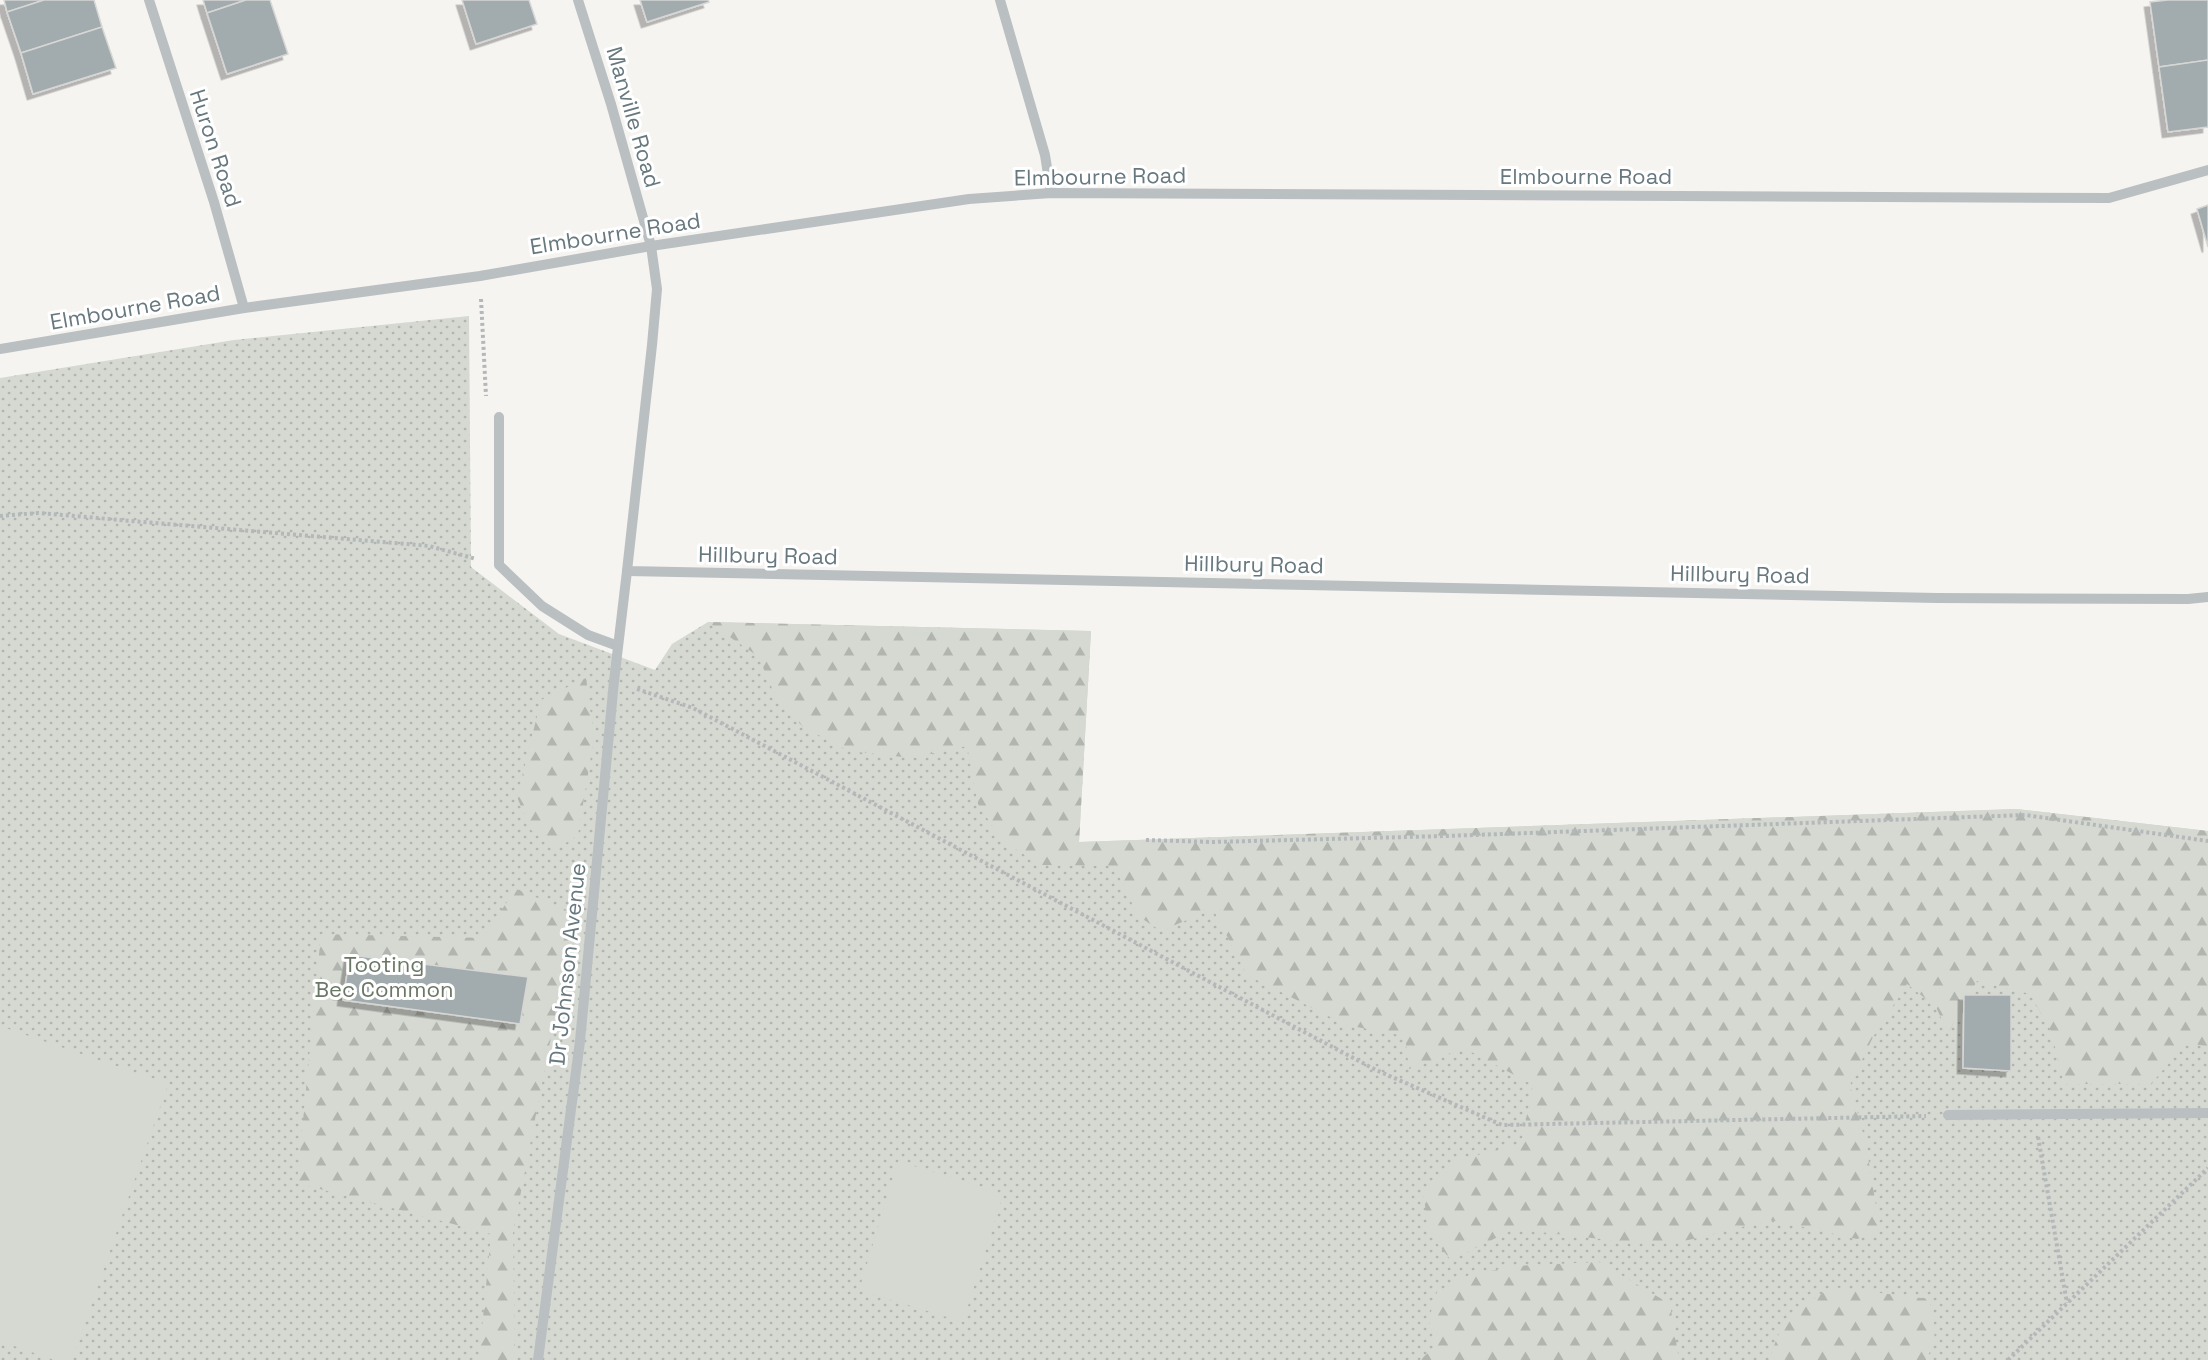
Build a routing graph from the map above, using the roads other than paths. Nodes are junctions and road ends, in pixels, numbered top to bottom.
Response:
1 (149, 0) edge
2 (578, 0) edge
3 (1000, 0) edge
4 (2208, 170) edge
5 (1051, 193) junction
6 (651, 246) junction
7 (244, 308) junction
8 (0, 349) edge
9 (498, 417) road end
10 (627, 572) junction
11 (2208, 597) edge
12 (618, 646) junction
13 (2208, 1113) edge
14 (1948, 1115) road end
15 (538, 1360) edge

1 - 7 street, Huron Road
2 - 6 street, Manville Road
3 - 5 street
4 - 5 street, Elmbourne Road
5 - 6 street, Elmbourne Road
6 - 7 street, Elmbourne Road
6 - 10 street
7 - 8 street, Elmbourne Road
9 - 12 street
10 - 11 street, Hillbury Road
10 - 12 street, Dr Johnson Avenue
12 - 15 street, Dr Johnson Avenue
13 - 14 street

